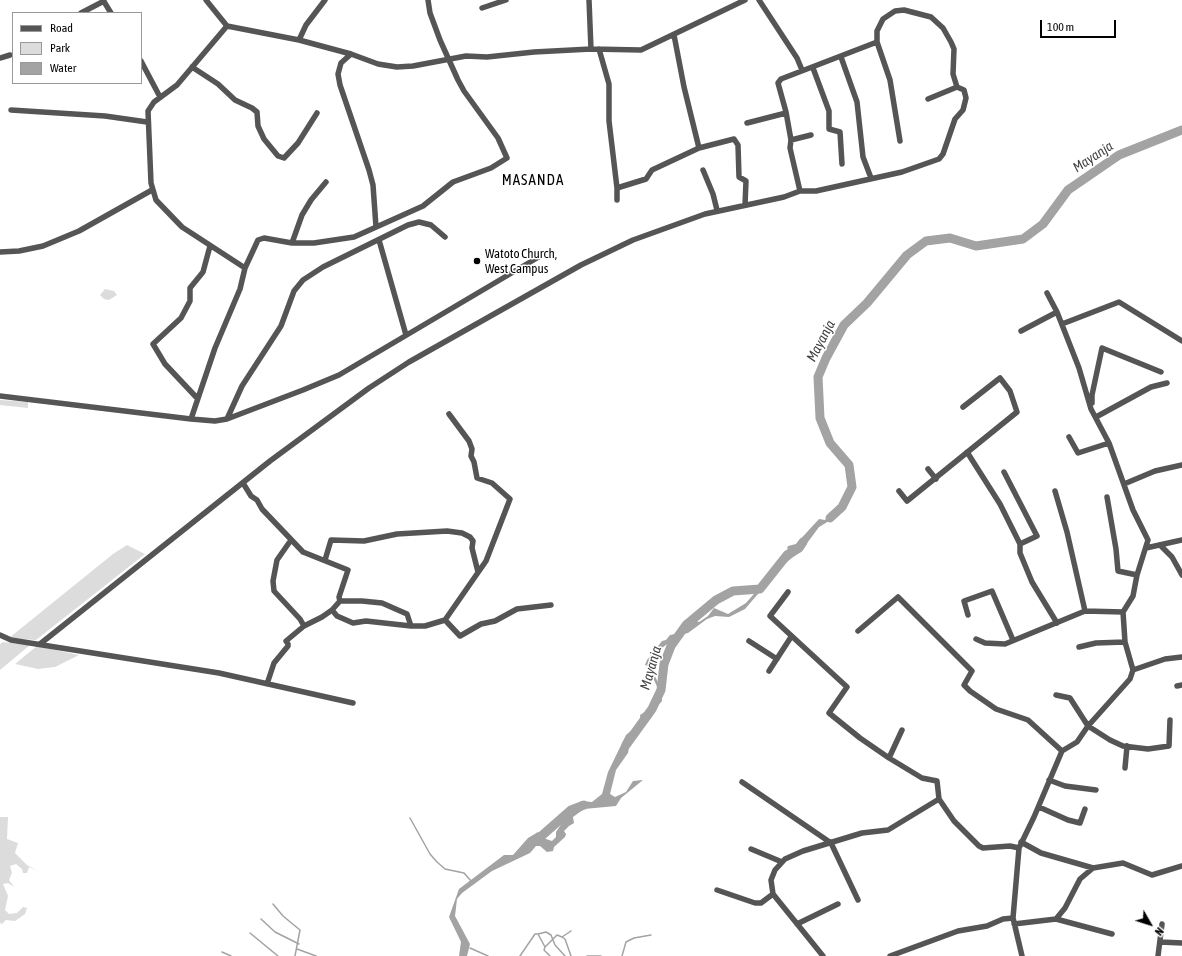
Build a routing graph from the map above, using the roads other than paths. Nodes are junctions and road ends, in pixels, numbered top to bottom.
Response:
1 (207, 0) edge
2 (325, 0) edge
3 (428, 0) edge
4 (506, 0) edge
5 (589, 0) edge
6 (745, 0) edge
7 (759, 0) edge
8 (104, 1) edge
9 (735, 2) edge
10 (482, 8) dead end
11 (82, 12) edge
12 (110, 12) edge
13 (228, 26) junction
14 (674, 35) junction
15 (299, 40) junction
16 (877, 42) junction
17 (591, 49) junction
18 (599, 49) junction
19 (10, 54) dead end
20 (351, 54) junction
21 (841, 57) junction
22 (0, 58) edge
23 (448, 58) junction
24 (142, 63) edge
25 (192, 67) junction
26 (813, 68) junction
27 (802, 70) junction
28 (957, 87) junction
29 (160, 97) junction
30 (928, 99) dead end
31 (11, 110) dead end
32 (317, 113) dead end
33 (786, 113) junction
34 (147, 122) junction
35 (747, 123) dead end
36 (811, 134) dead end
37 (791, 140) junction
38 (900, 141) dead end
39 (699, 148) junction
40 (842, 164) dead end
41 (703, 170) dead end
42 (870, 178) junction
43 (326, 182) dead end
44 (617, 188) junction
45 (152, 190) junction
46 (800, 190) junction
47 (617, 200) dead end
48 (745, 204) junction
49 (717, 210) junction
50 (376, 227) junction
51 (445, 237) dead end
52 (379, 240) junction
53 (292, 243) junction
54 (210, 246) junction
55 (0, 252) edge
56 (542, 255) dead end
57 (245, 268) junction
58 (1047, 293) dead end
59 (1057, 312) junction
60 (1062, 324) junction
61 (1021, 331) dead end
62 (406, 335) junction
63 (1182, 341) edge
64 (1160, 372) dead end
65 (1167, 383) dead end
66 (0, 396) edge
67 (198, 398) junction
68 (963, 407) dead end
69 (1091, 409) junction
70 (449, 414) dead end
71 (1096, 417) junction
72 (191, 419) junction
73 (227, 419) junction
74 (1069, 437) dead end
75 (1108, 442) junction
76 (967, 452) junction
77 (1182, 465) edge
78 (928, 469) dead end
79 (1004, 472) dead end
80 (936, 479) junction
81 (243, 483) junction
82 (1124, 484) junction
83 (899, 491) dead end
84 (1054, 491) dead end
85 (1107, 497) dead end
86 (291, 540) junction
87 (1182, 540) edge
88 (1020, 544) junction
89 (1160, 545) junction
90 (1146, 548) junction
91 (325, 560) junction
92 (478, 572) junction
93 (1137, 575) junction
94 (1182, 575) edge
95 (788, 592) dead end
96 (340, 601) junction
97 (551, 605) dead end
98 (332, 610) junction
99 (1085, 611) junction
100 (1123, 612) junction
101 (968, 615) dead end
102 (445, 620) junction
103 (1057, 623) junction
104 (304, 626) junction
105 (411, 626) junction
106 (858, 631) dead end
107 (0, 635) edge
108 (791, 637) junction
109 (976, 639) dead end
110 (1013, 640) junction
111 (749, 641) dead end
112 (1125, 642) junction
113 (40, 644) junction
114 (1080, 647) dead end
115 (1182, 657) edge
116 (777, 659) junction
117 (1133, 670) junction
118 (769, 671) dead end
119 (267, 684) junction
120 (1056, 695) dead end
121 (353, 703) dead end
122 (1170, 720) dead end
123 (1088, 726) junction
124 (902, 730) dead end
125 (1128, 746) junction
126 (1062, 751) junction
127 (889, 758) junction
128 (1125, 768) dead end
129 (1048, 780) junction
130 (742, 782) dead end
131 (1096, 790) dead end
132 (939, 799) junction
133 (1039, 807) junction
134 (1085, 809) dead end
135 (831, 843) junction
136 (1020, 845) junction
137 (751, 849) dead end
138 (782, 862) junction
139 (1182, 866) edge
140 (1093, 868) junction
141 (717, 890) dead end
142 (773, 894) junction
143 (858, 900) dead end
144 (838, 904) dead end
145 (1056, 919) junction
146 (1014, 921) junction
147 (797, 924) junction
148 (1162, 924) dead end
149 (1112, 934) dead end
150 (1160, 942) junction
151 (1182, 943) edge
152 (823, 956) edge
153 (890, 956) edge
154 (1022, 956) edge
155 (1158, 956) edge

1 - 13 street
2 - 15 street
3 - 23 street
4 - 10 street
5 - 17 street
6 - 9 street
7 - 27 street
8 - 11 street
8 - 12 street
9 - 14 street
13 - 15 street
13 - 25 street
14 - 18 street
14 - 39 street
15 - 20 street
16 - 21 street
16 - 28 street
16 - 38 street
17 - 18 street
17 - 23 street
18 - 44 street
19 - 22 street
20 - 23 street
20 - 50 street
21 - 26 street
21 - 42 street
23 - 50 street
24 - 29 street
25 - 29 street
25 - 32 street
26 - 27 street
26 - 40 street
27 - 33 street
28 - 30 street
28 - 42 street
29 - 34 street
31 - 34 street
33 - 35 street
33 - 37 street
34 - 45 street
36 - 37 street
37 - 46 street
39 - 44 street
39 - 48 street
41 - 49 street
42 - 46 street
43 - 53 street
44 - 47 street
45 - 54 street
45 - 55 street
46 - 48 street
48 - 49 street
49 - 81 street
50 - 53 street
51 - 52 street
52 - 62 street
52 - 73 street
53 - 57 street
54 - 57 street
54 - 67 street
56 - 62 street
57 - 67 street
58 - 59 street
59 - 60 street
59 - 61 street
60 - 63 street
60 - 69 street
62 - 73 street
64 - 69 street
65 - 71 street
66 - 72 street
67 - 72 street
68 - 76 street
69 - 71 street
70 - 92 street
71 - 75 street
72 - 73 street
74 - 75 street
75 - 82 street
76 - 80 street
76 - 88 street
77 - 82 street
78 - 80 street
79 - 88 street
80 - 83 street
81 - 86 street
81 - 113 street
82 - 90 street
84 - 99 street
85 - 93 street
86 - 91 street
86 - 104 street
87 - 89 street
88 - 103 street
89 - 90 street
89 - 94 street
90 - 93 street
91 - 92 street
91 - 96 street
92 - 102 street
93 - 100 street
95 - 108 street
96 - 98 street
96 - 105 street
97 - 102 street
98 - 104 street
98 - 105 street
99 - 100 street
99 - 103 street
100 - 112 street
101 - 110 street
102 - 105 street
103 - 110 street
104 - 119 street
106 - 126 street
107 - 113 street
108 - 116 street
108 - 127 street
109 - 110 street
111 - 116 street
112 - 114 street
112 - 117 street
113 - 119 street
115 - 117 street
116 - 118 street
117 - 123 street
119 - 121 street
120 - 123 street
122 - 125 street
123 - 125 street
123 - 126 street
124 - 127 street
125 - 128 street
126 - 129 street
127 - 132 street
129 - 131 street
129 - 133 street
130 - 135 street
132 - 135 street
132 - 136 street
133 - 134 street
133 - 136 street
135 - 138 street
135 - 143 street
136 - 140 street
136 - 146 street
137 - 138 street
138 - 142 street
139 - 140 street
140 - 145 street
141 - 142 street
142 - 147 street
144 - 147 street
145 - 146 street
145 - 149 street
146 - 153 street
146 - 154 street
147 - 152 street
148 - 150 street
150 - 151 street
150 - 155 street

